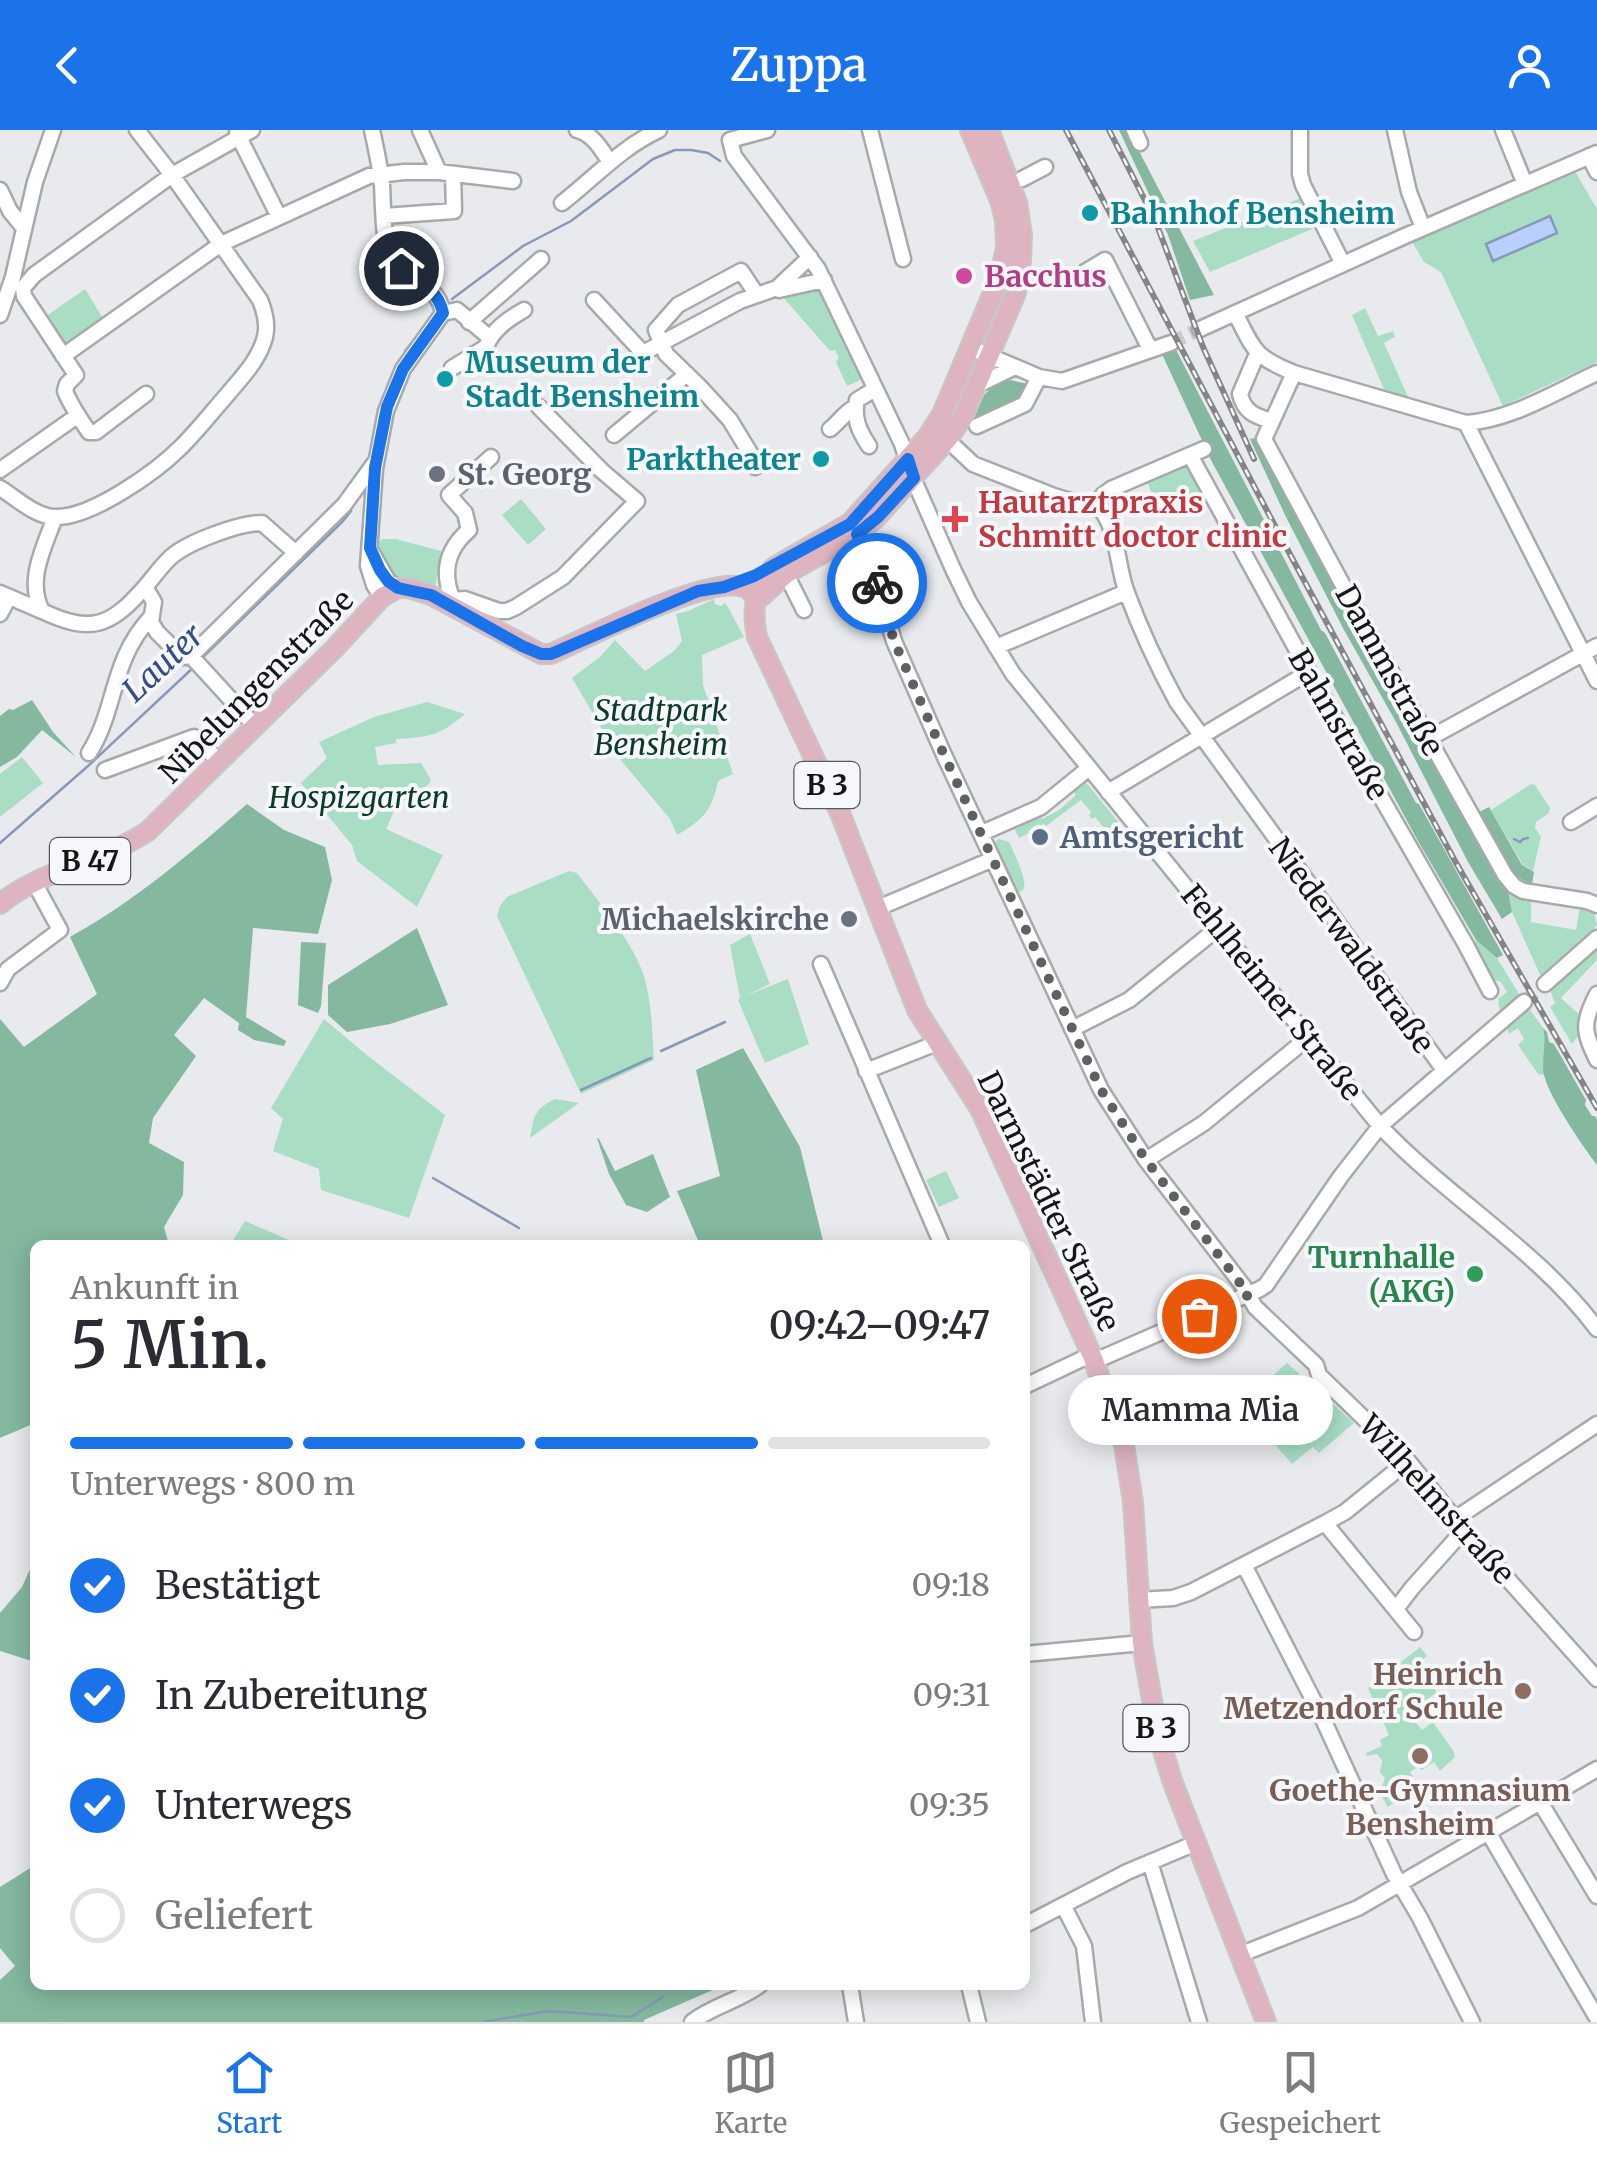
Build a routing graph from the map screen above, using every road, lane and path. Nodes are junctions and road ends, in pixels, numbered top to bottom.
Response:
1 (53, 130) edge
2 (137, 130) edge
3 (372, 130) edge
4 (420, 130) edge
5 (577, 130) edge
6 (768, 130) edge
7 (870, 130) edge
8 (970, 130) edge
9 (988, 130) edge
10 (1300, 130) edge
11 (1396, 130) edge
12 (1503, 130) edge
13 (649, 132) edge
14 (242, 133) edge
15 (726, 135) edge
16 (1593, 155) edge
17 (610, 162) junction
18 (1045, 167) dead end
19 (1597, 172) edge
20 (446, 173) junction
21 (380, 174) junction
22 (172, 175) junction
23 (1022, 178) dead end
24 (512, 181) dead end
25 (1525, 184) junction
26 (0, 190) edge
27 (562, 203) dead end
28 (1011, 212) junction
29 (384, 216) junction
30 (279, 217) junction
31 (23, 227) junction
32 (1424, 228) junction
33 (221, 244) junction
34 (810, 257) junction
35 (542, 259) dead end
36 (902, 259) dead end
37 (1343, 264) junction
38 (1086, 272) dead end
39 (12, 280) edge
40 (820, 281) junction
41 (777, 288) junction
42 (757, 296) junction
43 (594, 300) dead end
44 (524, 310) dead end
45 (1235, 312) junction
46 (443, 313) junction
47 (0, 315) edge
48 (469, 322) junction
49 (1200, 329) tunnel mouth
50 (489, 338) junction
51 (662, 342) junction
52 (1171, 343) tunnel mouth
53 (971, 348) junction
54 (1150, 349) junction
55 (1257, 354) junction
56 (63, 356) junction
57 (990, 356) junction
58 (452, 368) dead end
59 (1015, 368) junction
60 (1597, 373) edge
61 (687, 374) junction
62 (1294, 374) junction
63 (1038, 377) junction
64 (978, 385) junction
65 (875, 389) junction
66 (146, 394) dead end
67 (540, 406) dead end
68 (855, 407) junction
69 (77, 416) junction
70 (1271, 421) junction
71 (1466, 423) junction
72 (977, 426) dead end
73 (830, 429) dead end
74 (614, 435) dead end
75 (869, 446) dead end
76 (955, 446) dead end
77 (491, 457) dead end
78 (908, 459) junction
79 (377, 460) junction
80 (755, 467) dead end
81 (0, 470) edge
82 (914, 478) junction
83 (0, 488) edge
84 (15, 498) junction
85 (1096, 504) junction
86 (0, 508) edge
87 (54, 517) junction
88 (857, 534) junction
89 (296, 553) junction
90 (780, 570) junction
91 (724, 587) junction
92 (142, 590) junction
93 (1126, 592) junction
94 (390, 593) junction
95 (4, 595) edge
96 (756, 600) junction
97 (452, 602) junction
98 (804, 610) dead end
99 (42, 611) junction
100 (0, 614) edge
101 (151, 617) junction
102 (996, 648) junction
103 (1590, 650) edge
104 (195, 660) junction
105 (1309, 672) junction
106 (1597, 680) edge
107 (256, 727) junction
108 (1200, 737) junction
109 (1428, 739) junction
110 (88, 753) dead end
111 (220, 762) junction
112 (1089, 768) junction
113 (105, 770) dead end
114 (1108, 792) junction
115 (1595, 812) edge
116 (1570, 822) dead end
117 (982, 834) junction
118 (994, 858) junction
119 (34, 882) junction
120 (0, 904) edge
121 (1597, 905) edge
122 (878, 908) junction
123 (1218, 928) junction
124 (1597, 938) edge
125 (821, 964) dead end
126 (0, 983) edge
127 (1545, 984) tunnel mouth
128 (1490, 992) dead end
129 (1597, 994) edge
130 (1524, 1002) tunnel mouth
131 (1072, 1028) junction
132 (1591, 1035) edge
133 (1309, 1037) junction
134 (937, 1043) junction
135 (1597, 1060) edge
136 (1444, 1070) junction
137 (866, 1072) junction
138 (1380, 1126) junction
139 (1146, 1160) junction
140 (940, 1240) edge
141 (1249, 1295) junction
142 (1597, 1330) edge
143 (1093, 1358) junction
144 (1030, 1384) edge
145 (1597, 1424) edge
146 (1408, 1461) junction
147 (1325, 1523) junction
148 (1460, 1524) junction
149 (1244, 1564) junction
150 (1138, 1600) junction
151 (1396, 1609) junction
152 (1414, 1632) dead end
153 (1142, 1643) junction
154 (1030, 1654) edge
155 (1597, 1680) edge
156 (1597, 1769) edge
157 (1540, 1802) junction
158 (1488, 1832) junction
159 (1196, 1843) junction
160 (1150, 1862) junction
161 (1400, 1884) junction
162 (1597, 1896) edge
163 (1062, 1905) junction
164 (1030, 1921) edge
165 (1239, 1955) junction
166 (753, 1990) edge
167 (851, 1990) edge
168 (970, 1990) edge
169 (1597, 2018) edge
170 (692, 2022) edge
171 (856, 2022) edge
172 (978, 2022) edge
173 (1093, 2022) edge
174 (1200, 2022) edge
175 (1266, 2022) edge
176 (1472, 2022) edge

1 - 31 street
2 - 22 street
3 - 21 street
4 - 20 street
5 - 17 street
6 - 15 street
7 - 36 street
8 - 28 main road
9 - 28 main road
10 - 37 street
11 - 32 street
12 - 25 street
13 - 17 street
14 - 22 street
14 - 30 street
15 - 34 street, Fehlheimer Straße
16 - 19 street
16 - 25 street
17 - 27 street
18 - 23 street
20 - 21 street
20 - 24 street
20 - 29 street
21 - 29 street
21 - 30 street
22 - 33 street
22 - 39 street
25 - 32 street
26 - 31 street
28 - 53 main road
28 - 57 main road
29 - 46 street
30 - 33 street
31 - 39 street
32 - 37 street
33 - 56 street
33 - 87 street
34 - 40 street, Fehlheimer Straße
34 - 41 street
35 - 48 street
37 - 45 street
38 - 54 street
39 - 47 street
39 - 56 street
40 - 41 street
40 - 65 street, Fehlheimer Straße
41 - 42 street
42 - 51 street
42 - 51 street
43 - 51 street
44 - 50 street
45 - 49 street
45 - 55 street
46 - 48 street
46 - 79 street
48 - 50 street
50 - 58 street
51 - 61 street
52 - 54 street
53 - 57 street
53 - 78 main road
54 - 63 street
55 - 62 street
55 - 70 street
56 - 69 street
57 - 59 street
57 - 64 main road
59 - 63 street
59 - 64 street
60 - 71 street
61 - 74 street
61 - 80 street
62 - 70 street
62 - 71 street
63 - 72 street
64 - 82 main road
65 - 68 street
65 - 78 street, Fehlheimer Straße
66 - 69 street
67 - 97 street
68 - 73 street
68 - 75 street
69 - 81 street
70 - 109 street, Dammstraße
71 - 103 street
76 - 85 street
77 - 97 street
78 - 82 street, Fehlheimer Straße
78 - 90 main road
79 - 89 street
79 - 94 street
82 - 88 main road
82 - 102 street, Fehlheimer Straße
83 - 84 street
84 - 86 street
84 - 87 street
85 - 93 street, Niederwaldstraße
85 - 105 street, Bahnstraße
87 - 99 street
88 - 90 main road
88 - 117 street, Wilhelmstraße
89 - 92 street
89 - 104 street
90 - 91 main road, Nibelungenstraße
90 - 96 main road
90 - 98 street
91 - 96 main road
91 - 97 main road, Nibelungenstraße
92 - 99 street
92 - 101 street
93 - 102 street
93 - 108 street, Niederwaldstraße
94 - 97 main road, Nibelungenstraße
94 - 107 main road, Nibelungenstraße / B 47
95 - 99 street
95 - 100 street
96 - 122 main road, Darmstädter Straße / B 3
101 - 104 street
101 - 110 street
102 - 112 street, Fehlheimer Straße
103 - 106 street
103 - 109 street
104 - 107 street
105 - 108 street
105 - 128 street, Bahnstraße
107 - 111 main road, Nibelungenstraße / B 47
108 - 114 street
108 - 136 street, Niederwaldstraße
109 - 121 street, Dammstraße
111 - 113 street
111 - 119 main road, Nibelungenstraße / B 47
112 - 114 street, Fehlheimer Straße
112 - 117 street
114 - 123 street, Fehlheimer Straße
115 - 116 street
117 - 118 street, Wilhelmstraße
118 - 122 street
118 - 131 street, Wilhelmstraße
119 - 120 main road, Nibelungenstraße / B 47
119 - 126 street
122 - 134 main road, Darmstädter Straße / B 3
123 - 131 street
123 - 133 street, Fehlheimer Straße
124 - 127 street
125 - 137 street
129 - 132 street
130 - 136 street
131 - 139 street, Wilhelmstraße
132 - 135 street
133 - 138 street, Fehlheimer Straße
133 - 139 street
134 - 137 street
134 - 143 main road, Darmstädter Straße / B 3
136 - 138 street
137 - 140 street
138 - 141 street
138 - 142 street, Fehlheimer Straße
139 - 141 street, Wilhelmstraße
141 - 143 street
141 - 146 street, Wilhelmstraße
143 - 144 street
143 - 150 main road, Darmstädter Straße / B 3
145 - 148 street
146 - 147 street
146 - 148 street, Wilhelmstraße
147 - 149 street
147 - 151 street
148 - 151 street
148 - 155 street, Wilhelmstraße
149 - 150 street
149 - 161 street
150 - 153 main road, Darmstädter Straße / B 3
151 - 152 street
153 - 154 street
153 - 159 main road, Darmstädter Straße / B 3
156 - 157 street
157 - 158 street
157 - 162 street
158 - 161 street
158 - 169 street
159 - 160 street
159 - 165 main road, Darmstädter Straße / B 3
160 - 163 street
160 - 174 street
161 - 165 street
161 - 176 street
163 - 164 street
163 - 173 street
165 - 175 main road, Darmstädter Straße / B 3
166 - 170 street
167 - 171 street
168 - 172 street

